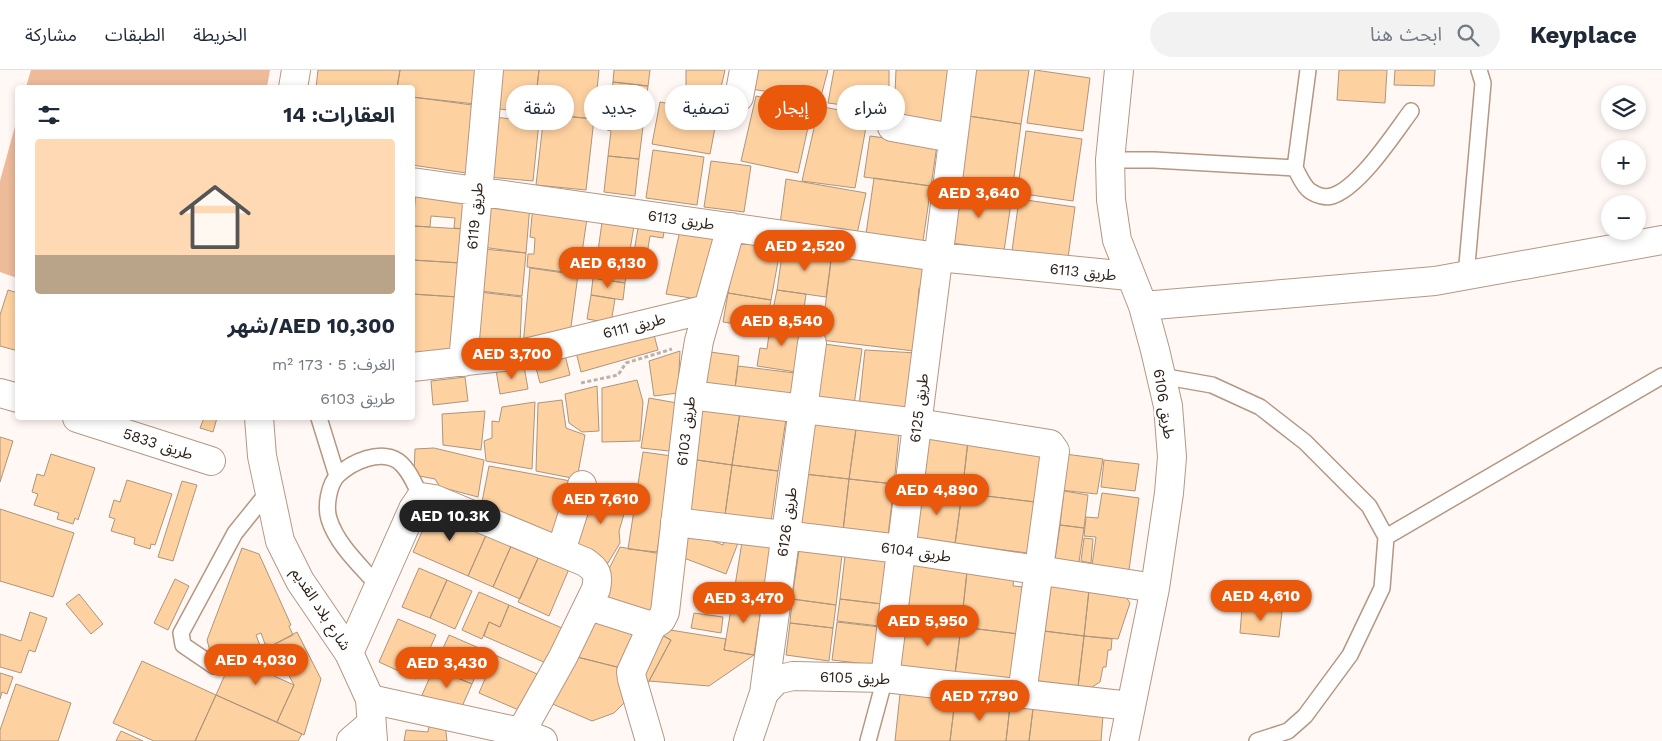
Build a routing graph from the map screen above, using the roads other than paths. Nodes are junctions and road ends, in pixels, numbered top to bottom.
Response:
1 (296, 70) edge
2 (489, 70) edge
3 (744, 70) edge
4 (962, 70) edge
5 (1119, 70) edge
6 (1308, 70) edge
7 (1479, 70) edge
8 (294, 85) edge
9 (741, 85) edge
10 (1411, 111) dead end
11 (905, 129) edge
12 (952, 138) junction
13 (1110, 160) junction
14 (1296, 168) junction
15 (415, 182) edge
16 (477, 190) junction
17 (730, 227) junction
18 (1662, 240) edge
19 (938, 257) junction
20 (1129, 276) junction
21 (1466, 276) junction
22 (1143, 306) junction
23 (707, 309) junction
24 (812, 343) dead end
25 (463, 362) junction
26 (415, 366) edge
27 (1161, 376) junction
28 (1662, 376) edge
29 (0, 393) edge
30 (690, 395) junction
31 (15, 397) edge
32 (802, 409) junction
33 (83, 420) edge
34 (259, 420) edge
35 (320, 420) edge
36 (918, 422) junction
37 (211, 461) dead end
38 (337, 476) junction
39 (582, 485) dead end
40 (268, 492) junction
41 (428, 498) junction
42 (675, 522) junction
43 (785, 536) junction
44 (1386, 537) junction
45 (900, 549) junction
46 (561, 551) junction
47 (1037, 569) junction
48 (379, 586) junction
49 (1155, 588) junction
50 (592, 598) junction
51 (652, 626) junction
52 (349, 653) junction
53 (214, 666) dead end
54 (885, 678) junction
55 (764, 693) junction
56 (1022, 694) junction
57 (1130, 706) junction
58 (371, 721) edge
59 (526, 738) edge
60 (351, 741) edge
61 (650, 741) edge
62 (748, 741) edge
63 (868, 741) edge
64 (1124, 741) edge
65 (1257, 741) edge

1 - 8 street
2 - 16 street, طريق 6119
3 - 9 street
4 - 12 street, طريق 6125
5 - 13 street, طريق 6106
6 - 14 lane
7 - 21 lane
10 - 14 lane
11 - 12 street
12 - 19 street, طريق 6125
13 - 14 lane
13 - 20 street, طريق 6106
15 - 16 street, طريق 6113
16 - 17 street, طريق 6113
16 - 25 street, طريق 6119
17 - 19 street, طريق 6113
17 - 23 street, طريق 6103
18 - 21 street
19 - 20 street, طريق 6113
19 - 36 street, طريق 6125
20 - 22 street, طريق 6106
21 - 22 street
22 - 27 street, طريق 6106
23 - 25 street, طريق 6111
23 - 30 street, طريق 6103
24 - 32 street, طريق 6126
25 - 26 street, طريق 6111
27 - 44 lane
27 - 49 street, طريق 6106
28 - 44 lane
29 - 31 street
30 - 32 street
30 - 42 street, طريق 6103
32 - 36 street
32 - 43 street, طريق 6126
33 - 37 street, طريق 5833
34 - 40 street, شارع بلاد القديم
35 - 38 lane
36 - 45 street, طريق 6125
36 - 47 street
38 - 41 lane
38 - 48 lane
39 - 46 street
40 - 52 street, شارع بلاد القديم
40 - 53 lane
41 - 46 street
41 - 48 street
42 - 43 street, طريق 6104
42 - 51 street, طريق 6103
43 - 45 street, طريق 6104
43 - 55 street, طريق 6126
44 - 65 lane
45 - 47 street, طريق 6104
45 - 54 street, طريق 6125
46 - 50 street
47 - 49 street, طريق 6104
47 - 56 street
48 - 52 street
49 - 57 street, طريق 6106
50 - 51 street
50 - 59 street
51 - 61 street, طريق 6103
52 - 58 street, شارع بلاد القديم
54 - 55 street, طريق 6105
54 - 56 street, طريق 6105
54 - 63 lane
55 - 62 street, طريق 6126
56 - 57 street, طريق 6105
57 - 64 street, طريق 6106
58 - 59 street
58 - 60 street

